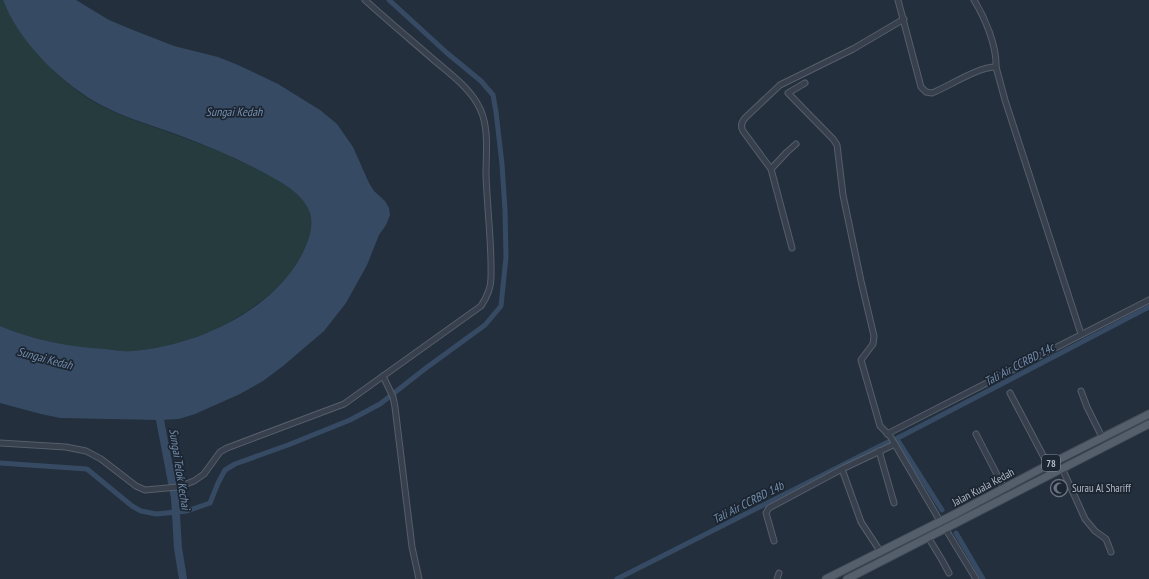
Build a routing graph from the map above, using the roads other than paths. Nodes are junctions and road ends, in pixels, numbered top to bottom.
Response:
1 (365, 0) edge
2 (898, 0) edge
3 (974, 0) edge
4 (904, 19) junction
5 (996, 67) junction
6 (805, 83) dead end
7 (796, 144) dead end
8 (771, 169) junction
9 (792, 248) dead end
10 (1149, 300) edge
11 (1082, 334) junction
12 (383, 376) junction
13 (1082, 391) dead end
14 (1010, 393) dead end
15 (1149, 414) edge
16 (1149, 424) edge
17 (976, 434) dead end
18 (889, 435) junction
19 (1102, 438) junction
20 (0, 443) edge
21 (894, 443) junction
22 (879, 451) junction
23 (1048, 465) junction
24 (1062, 468) junction
25 (842, 469) junction
26 (1004, 488) junction
27 (894, 503) dead end
28 (942, 521) junction
29 (946, 528) junction
30 (928, 537) junction
31 (774, 541) dead end
32 (880, 551) junction
33 (1111, 552) dead end
34 (778, 573) dead end
35 (949, 573) dead end
36 (419, 579) edge
37 (777, 579) edge
38 (826, 579) edge
39 (847, 579) edge
40 (976, 579) edge

1 - 12 street
2 - 4 street
3 - 5 street
4 - 5 street
4 - 8 street
5 - 11 street
6 - 18 street
7 - 8 street
8 - 9 street
10 - 11 street
11 - 18 street
12 - 20 street
12 - 36 street
13 - 19 street
14 - 23 street
15 - 19 main road, Jalan Kuala Kedah / 78
16 - 24 main road, Jalan Kuala Kedah / 78
17 - 26 street
18 - 21 street
19 - 23 main road, Jalan Kuala Kedah / 78
21 - 22 street
21 - 28 street
22 - 25 street
22 - 27 street
23 - 26 main road, Jalan Kuala Kedah / 78
24 - 29 main road, Jalan Kuala Kedah / 78
24 - 33 street
25 - 31 street
25 - 32 street
26 - 28 main road, Jalan Kuala Kedah / 78
28 - 32 main road, Jalan Kuala Kedah / 78
29 - 30 main road, Jalan Kuala Kedah / 78
29 - 40 street
30 - 35 street
30 - 39 main road, Jalan Kuala Kedah / 78
32 - 38 main road, Jalan Kuala Kedah / 78
34 - 37 street

